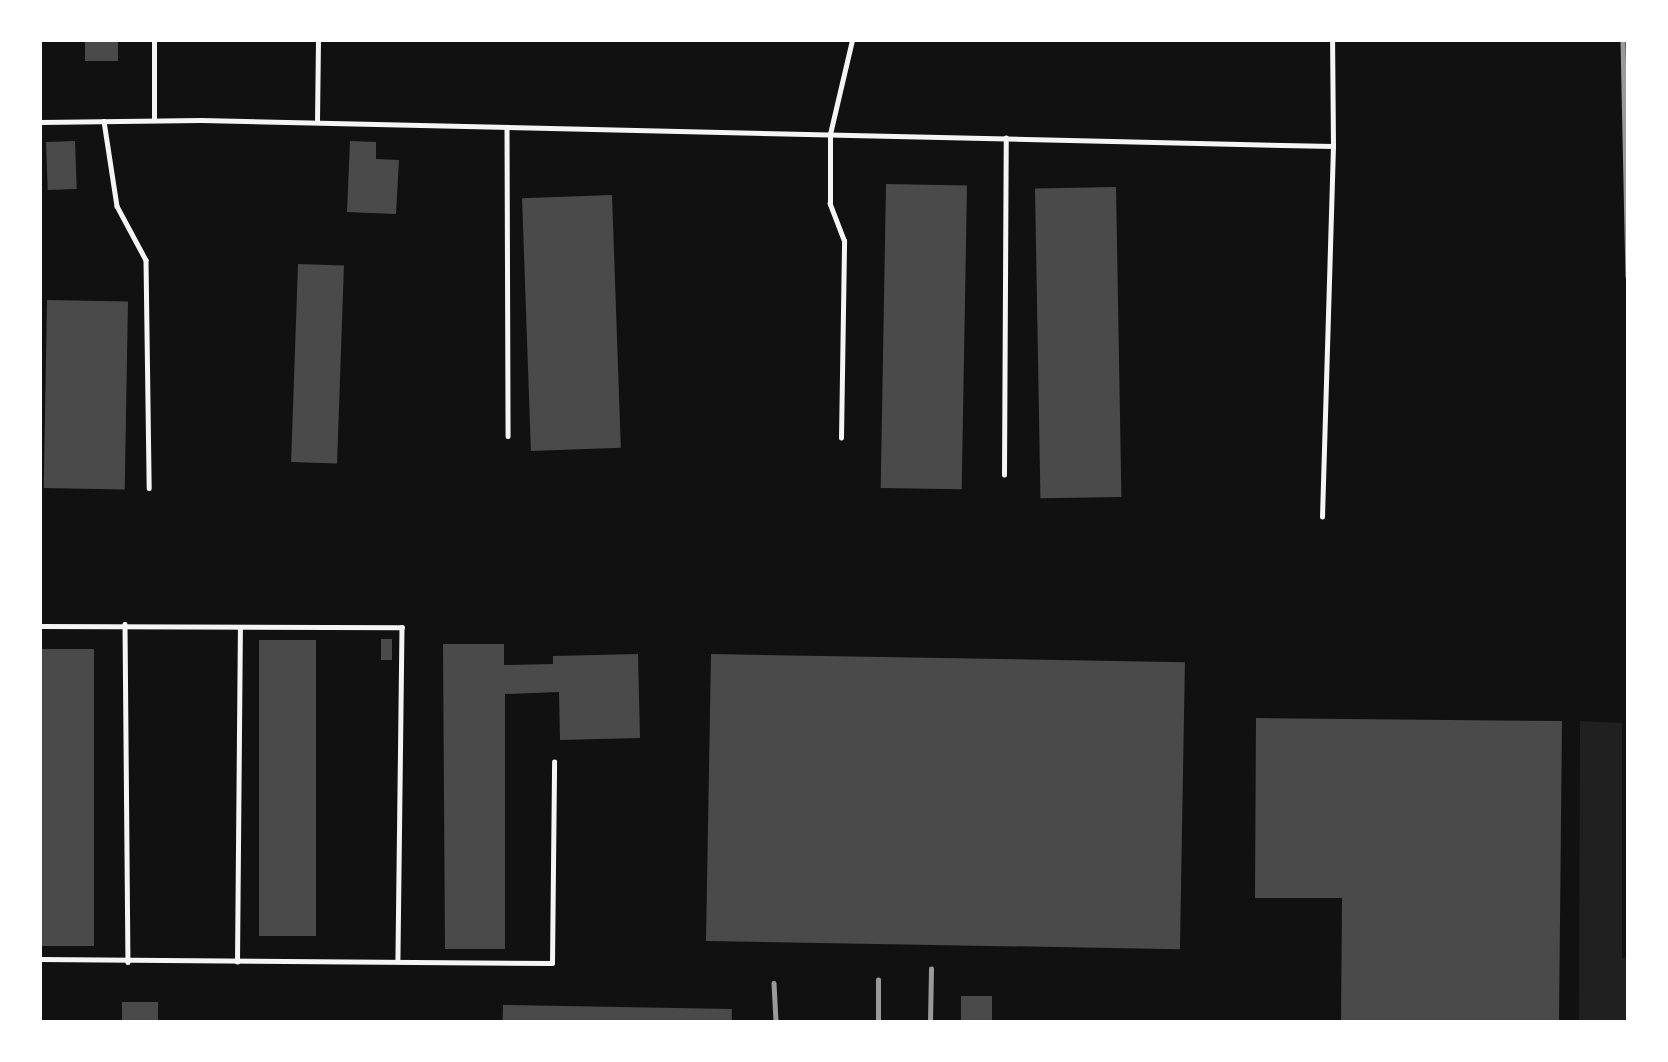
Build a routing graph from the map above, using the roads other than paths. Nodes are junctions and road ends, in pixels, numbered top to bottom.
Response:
1 (154, 40) edge
2 (318, 40) edge
3 (852, 40) edge
4 (1332, 40) edge
5 (154, 120) junction
6 (104, 121) junction
7 (40, 122) edge
8 (317, 122) junction
9 (507, 127) junction
10 (830, 134) junction
11 (1006, 138) junction
12 (1333, 146) junction
13 (508, 436) dead end
14 (841, 438) dead end
15 (1004, 475) dead end
16 (148, 488) dead end
17 (1322, 517) dead end
18 (125, 624) junction
19 (40, 626) edge
20 (240, 629) junction
21 (554, 762) dead end
22 (40, 958) edge
23 (398, 960) junction
24 (128, 962) junction
25 (237, 962) junction

1 - 5 lane
2 - 8 lane
3 - 10 lane
4 - 12 lane
5 - 6 lane
5 - 8 lane
6 - 7 lane
6 - 16 lane
8 - 9 lane
9 - 10 lane
9 - 13 lane
10 - 11 lane
10 - 14 lane
11 - 12 lane
11 - 15 lane
12 - 17 lane
18 - 19 lane
18 - 20 lane
18 - 24 lane
20 - 23 lane
20 - 25 lane
21 - 23 lane
22 - 24 lane
23 - 25 lane
24 - 25 lane

